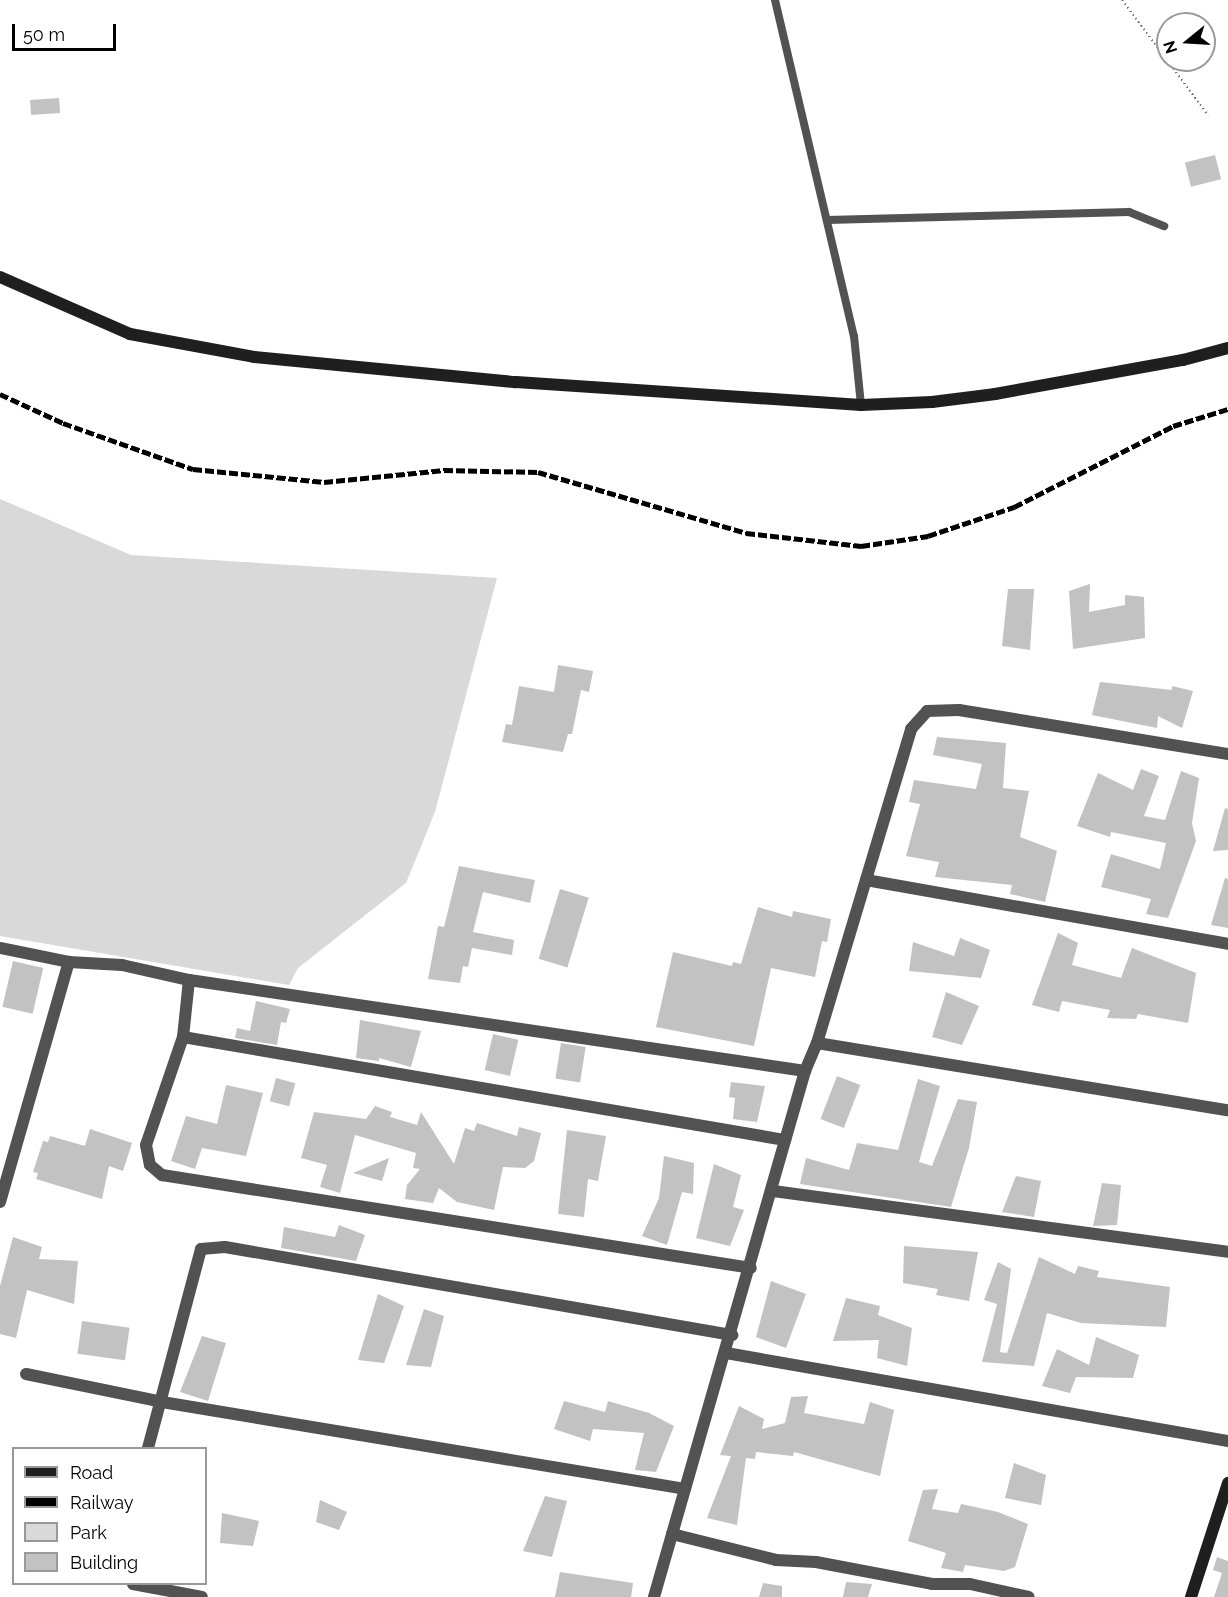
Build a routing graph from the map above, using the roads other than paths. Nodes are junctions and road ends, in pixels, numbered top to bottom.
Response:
1 (775, 0) edge
2 (827, 220) junction
3 (1164, 226) dead end
4 (0, 276) edge
5 (1228, 348) edge
6 (861, 405) junction
7 (1228, 754) edge
8 (866, 880) junction
9 (1228, 944) edge
10 (0, 948) edge
11 (69, 962) junction
12 (189, 980) junction
13 (183, 1037) junction
14 (817, 1043) junction
15 (805, 1071) junction
16 (1228, 1110) edge
17 (785, 1140) junction
18 (773, 1191) junction
19 (0, 1202) edge
20 (1228, 1252) edge
21 (751, 1268) junction
22 (732, 1335) junction
23 (726, 1353) junction
24 (26, 1374) dead end
25 (162, 1402) junction
26 (1228, 1441) edge
27 (149, 1447) edge
28 (1228, 1483) edge
29 (685, 1490) junction
30 (672, 1534) junction
31 (138, 1585) edge
32 (202, 1597) edge
33 (654, 1597) edge
34 (1029, 1597) edge
35 (1191, 1597) edge

1 - 2 lane
2 - 3 lane
2 - 6 lane
4 - 6 street
5 - 6 street
7 - 8 street
8 - 9 street
8 - 14 street
10 - 11 street
11 - 12 street
11 - 19 street
12 - 13 street
12 - 15 street
13 - 17 street
13 - 21 street
14 - 15 street
14 - 16 street
15 - 17 street
17 - 18 street
18 - 20 street
18 - 21 street
21 - 22 street
22 - 23 street
22 - 25 street
23 - 26 street
23 - 29 street
24 - 25 street
25 - 27 street
25 - 29 street
28 - 35 street
29 - 30 street
30 - 33 street
30 - 34 street
31 - 32 street

